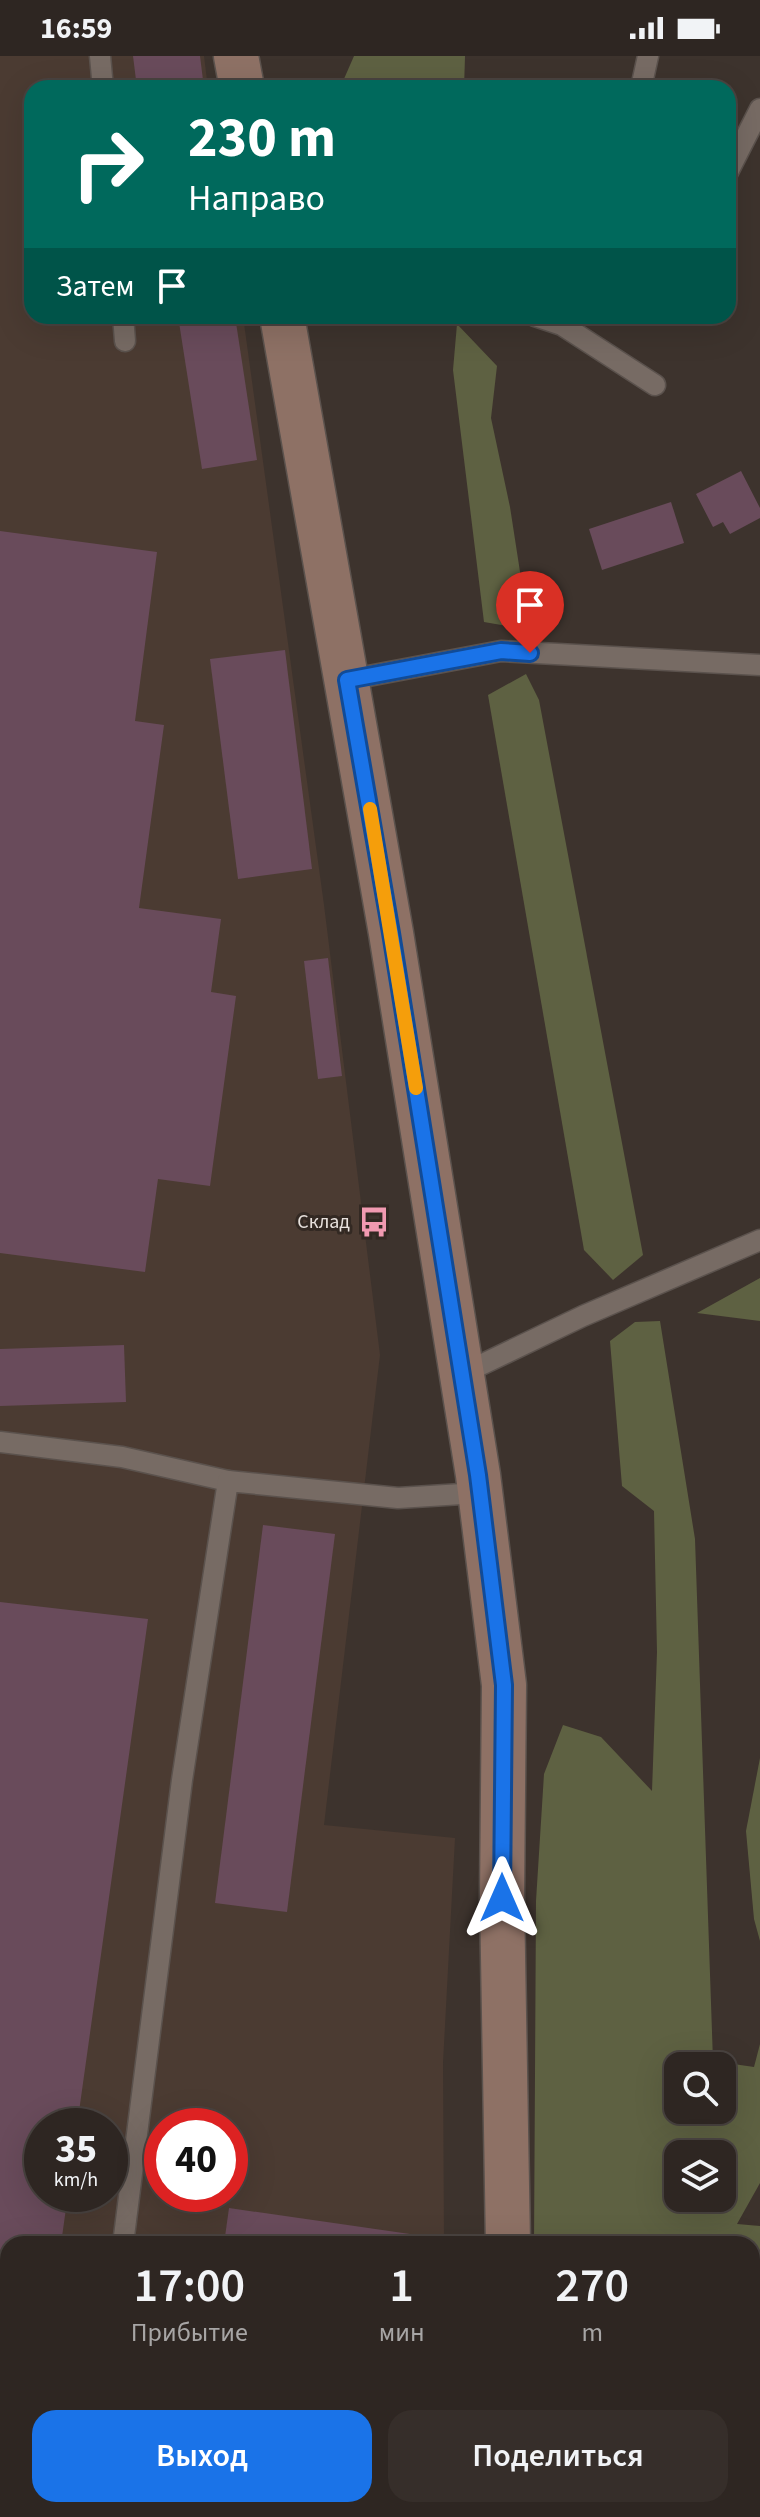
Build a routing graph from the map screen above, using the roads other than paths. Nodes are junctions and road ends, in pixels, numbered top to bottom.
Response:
1 (100, 56) edge
2 (236, 56) edge
3 (648, 56) edge
4 (102, 80) edge
5 (240, 80) edge
6 (643, 80) edge
7 (760, 109) edge
8 (736, 156) edge
9 (124, 324) edge
10 (283, 324) edge
11 (572, 324) edge
12 (125, 341) dead end
13 (655, 385) dead end
14 (760, 665) edge
15 (347, 680) junction
16 (760, 1240) edge
17 (462, 1374) junction
18 (0, 1442) edge
19 (228, 1481) junction
20 (478, 1493) junction
21 (124, 2236) edge
22 (508, 2236) edge

1 - 4 lane
2 - 5 street
3 - 6 lane
7 - 8 lane
9 - 12 lane
10 - 15 street
11 - 13 lane
14 - 15 lane
15 - 17 street
16 - 17 lane
17 - 20 street
18 - 19 lane
19 - 20 lane
19 - 21 lane
20 - 22 street

